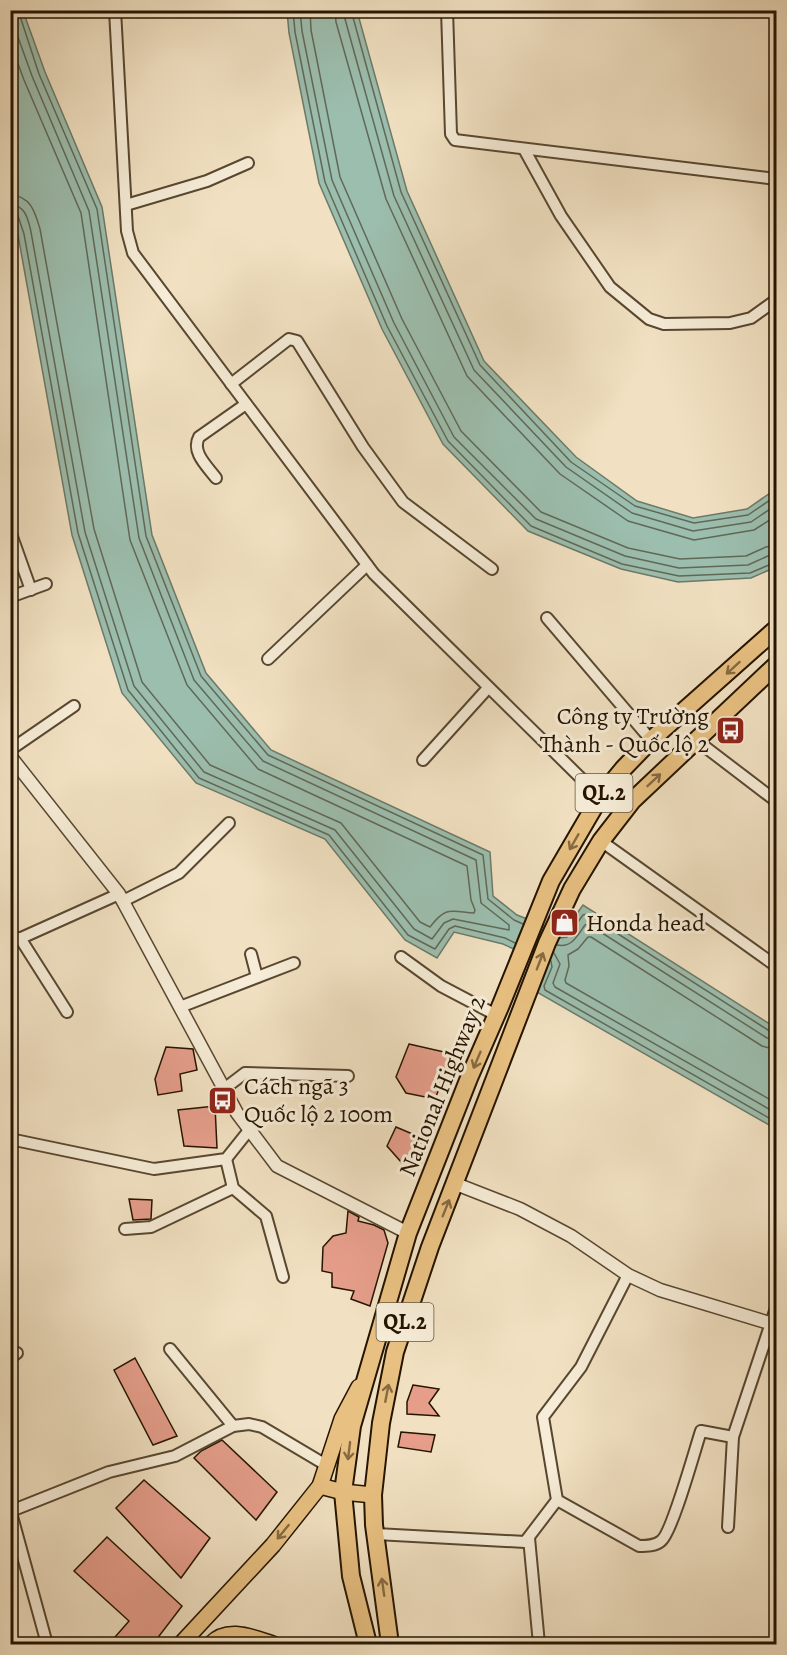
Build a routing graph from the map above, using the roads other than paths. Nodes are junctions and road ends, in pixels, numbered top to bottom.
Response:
1 (115, 10) edge
2 (447, 10) edge
3 (524, 149) junction
4 (248, 163) dead end
5 (777, 179) edge
6 (126, 205) junction
7 (777, 300) edge
8 (231, 384) junction
9 (246, 404) junction
10 (216, 478) dead end
11 (10, 531) edge
12 (367, 565) junction
13 (492, 569) dead end
14 (46, 584) dead end
15 (31, 590) junction
16 (10, 597) edge
17 (547, 618) dead end
18 (777, 629) edge
19 (268, 659) dead end
20 (775, 669) edge
21 (488, 688) junction
22 (74, 706) dead end
23 (651, 740) junction
24 (696, 740) junction
25 (10, 750) edge
26 (10, 756) edge
27 (423, 760) dead end
28 (600, 797) junction
29 (777, 801) edge
30 (229, 822) dead end
31 (601, 841) junction
32 (121, 898) junction
33 (15, 941) edge
34 (251, 954) dead end
35 (401, 957) dead end
36 (294, 963) dead end
37 (777, 966) edge
38 (257, 978) junction
39 (180, 1007) junction
40 (498, 1011) junction
41 (68, 1012) dead end
42 (348, 1076) dead end
43 (224, 1089) junction
44 (250, 1130) junction
45 (10, 1139) edge
46 (226, 1159) junction
47 (456, 1184) junction
48 (233, 1188) junction
49 (125, 1228) dead end
50 (408, 1233) junction
51 (628, 1275) junction
52 (283, 1277) dead end
53 (777, 1308) edge
54 (774, 1324) edge
55 (170, 1349) dead end
56 (371, 1364) junction
57 (233, 1426) junction
58 (733, 1437) junction
59 (326, 1465) junction
60 (320, 1486) junction
61 (343, 1492) junction
62 (372, 1495) junction
63 (557, 1500) junction
64 (11, 1510) edge
65 (728, 1527) dead end
66 (376, 1534) junction
67 (14, 1538) edge
68 (529, 1538) junction
69 (47, 1644) edge
70 (181, 1644) edge
71 (211, 1644) edge
72 (273, 1644) edge
73 (368, 1644) edge
74 (390, 1644) edge
75 (539, 1644) edge

1 - 6 street
2 - 3 street
3 - 5 street
3 - 7 street
4 - 6 street
6 - 8 street
8 - 9 street
8 - 13 street
9 - 10 street
9 - 12 street
11 - 15 street
12 - 19 street
12 - 21 street
14 - 15 street
15 - 16 street
17 - 23 street
18 -> 23 highway, National Highway 2 / QL.2
20 - 24 highway, National Highway 2 / QL.2
21 - 27 street
21 - 28 street
22 - 25 street
23 - 28 highway, National Highway 2 / QL.2
24 - 29 street
31 -> 24 highway, National Highway 2 / QL.2
26 - 32 street
28 -> 40 highway, National Highway 2 / QL.2
30 - 32 street
31 - 37 street
47 -> 31 highway, National Highway 2 / QL.2
32 - 33 street
32 - 39 street
33 - 41 street
34 - 38 street
35 - 40 street
36 - 38 street
38 - 39 street
39 - 43 street
40 -> 50 highway, National Highway 2 / QL.2
42 - 43 street
43 - 44 street
44 - 46 street
44 - 50 street
45 - 46 street
46 - 48 street
47 - 51 street
62 -> 47 highway, National Highway 2 / QL.2
48 - 49 street
48 - 52 street
50 - 56 highway, National Highway 2 / QL.2
51 - 54 street
51 - 63 street
53 - 54 street
54 - 58 street
55 - 57 street
56 - 59 main road
56 -> 61 highway, National Highway 2 / QL.2
57 - 59 street
57 - 64 street
58 - 63 street
58 - 65 street
59 - 60 main road
60 - 61 main road
60 -> 70 main road
61 - 62 main road
61 - 73 highway, National Highway 2 / QL.2
62 - 66 highway, National Highway 2 / QL.2
63 - 68 street
64 - 67 street
66 - 68 street
74 -> 66 highway, National Highway 2 / QL.2
67 - 69 street
68 - 75 street
71 - 72 main road

